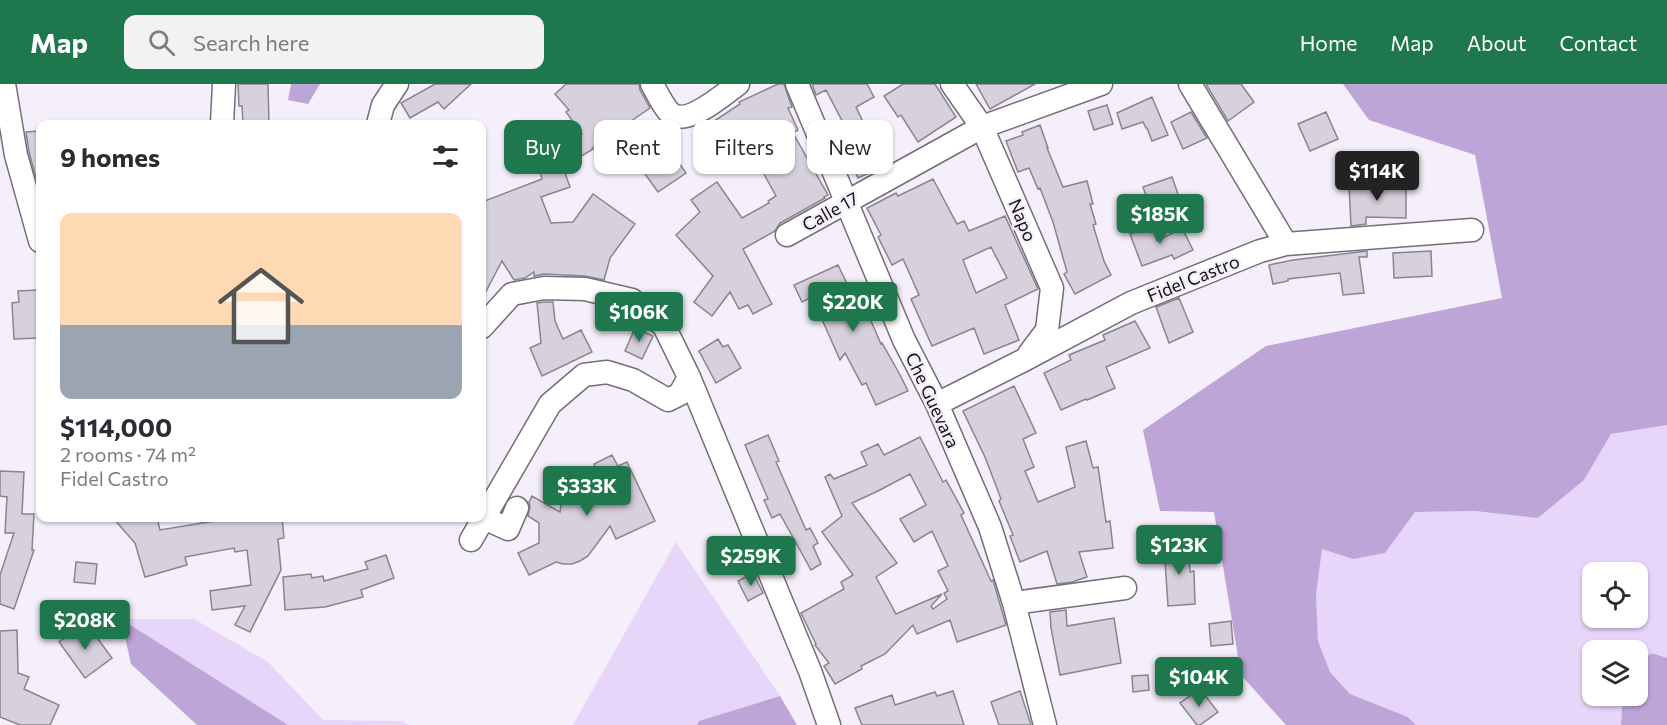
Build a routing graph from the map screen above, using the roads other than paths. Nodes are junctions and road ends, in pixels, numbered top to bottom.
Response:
1 (4, 84) edge
2 (224, 84) edge
3 (397, 84) edge
4 (738, 84) edge
5 (797, 84) edge
6 (952, 84) edge
7 (1101, 84) edge
8 (1190, 84) edge
9 (653, 86) edge
10 (222, 120) edge
11 (379, 120) edge
12 (982, 127) junction
13 (847, 202) junction
14 (36, 227) edge
15 (1472, 230) dead end
16 (787, 235) dead end
17 (1286, 244) junction
18 (486, 323) edge
19 (1024, 360) junction
20 (689, 377) junction
21 (937, 405) junction
22 (517, 508) dead end
23 (486, 515) edge
24 (486, 519) edge
25 (482, 522) edge
26 (471, 540) dead end
27 (1125, 588) dead end
28 (1014, 603) junction
29 (829, 725) edge
30 (1045, 725) edge

1 - 14 street
2 - 10 street
3 - 11 street
4 - 9 street
5 - 13 street, Che Guevara
6 - 12 street, Napo
7 - 12 street, Calle 17
8 - 17 street
12 - 13 street, Calle 17
12 - 19 street, Napo
13 - 16 street, Calle 17
13 - 21 street, Che Guevara
15 - 17 street, Fidel Castro
17 - 19 street, Fidel Castro
18 - 20 street
19 - 21 street, Fidel Castro
20 - 23 street
20 - 29 street
21 - 28 street, Che Guevara
22 - 24 street
25 - 26 street
27 - 28 street
28 - 30 street, Che Guevara

